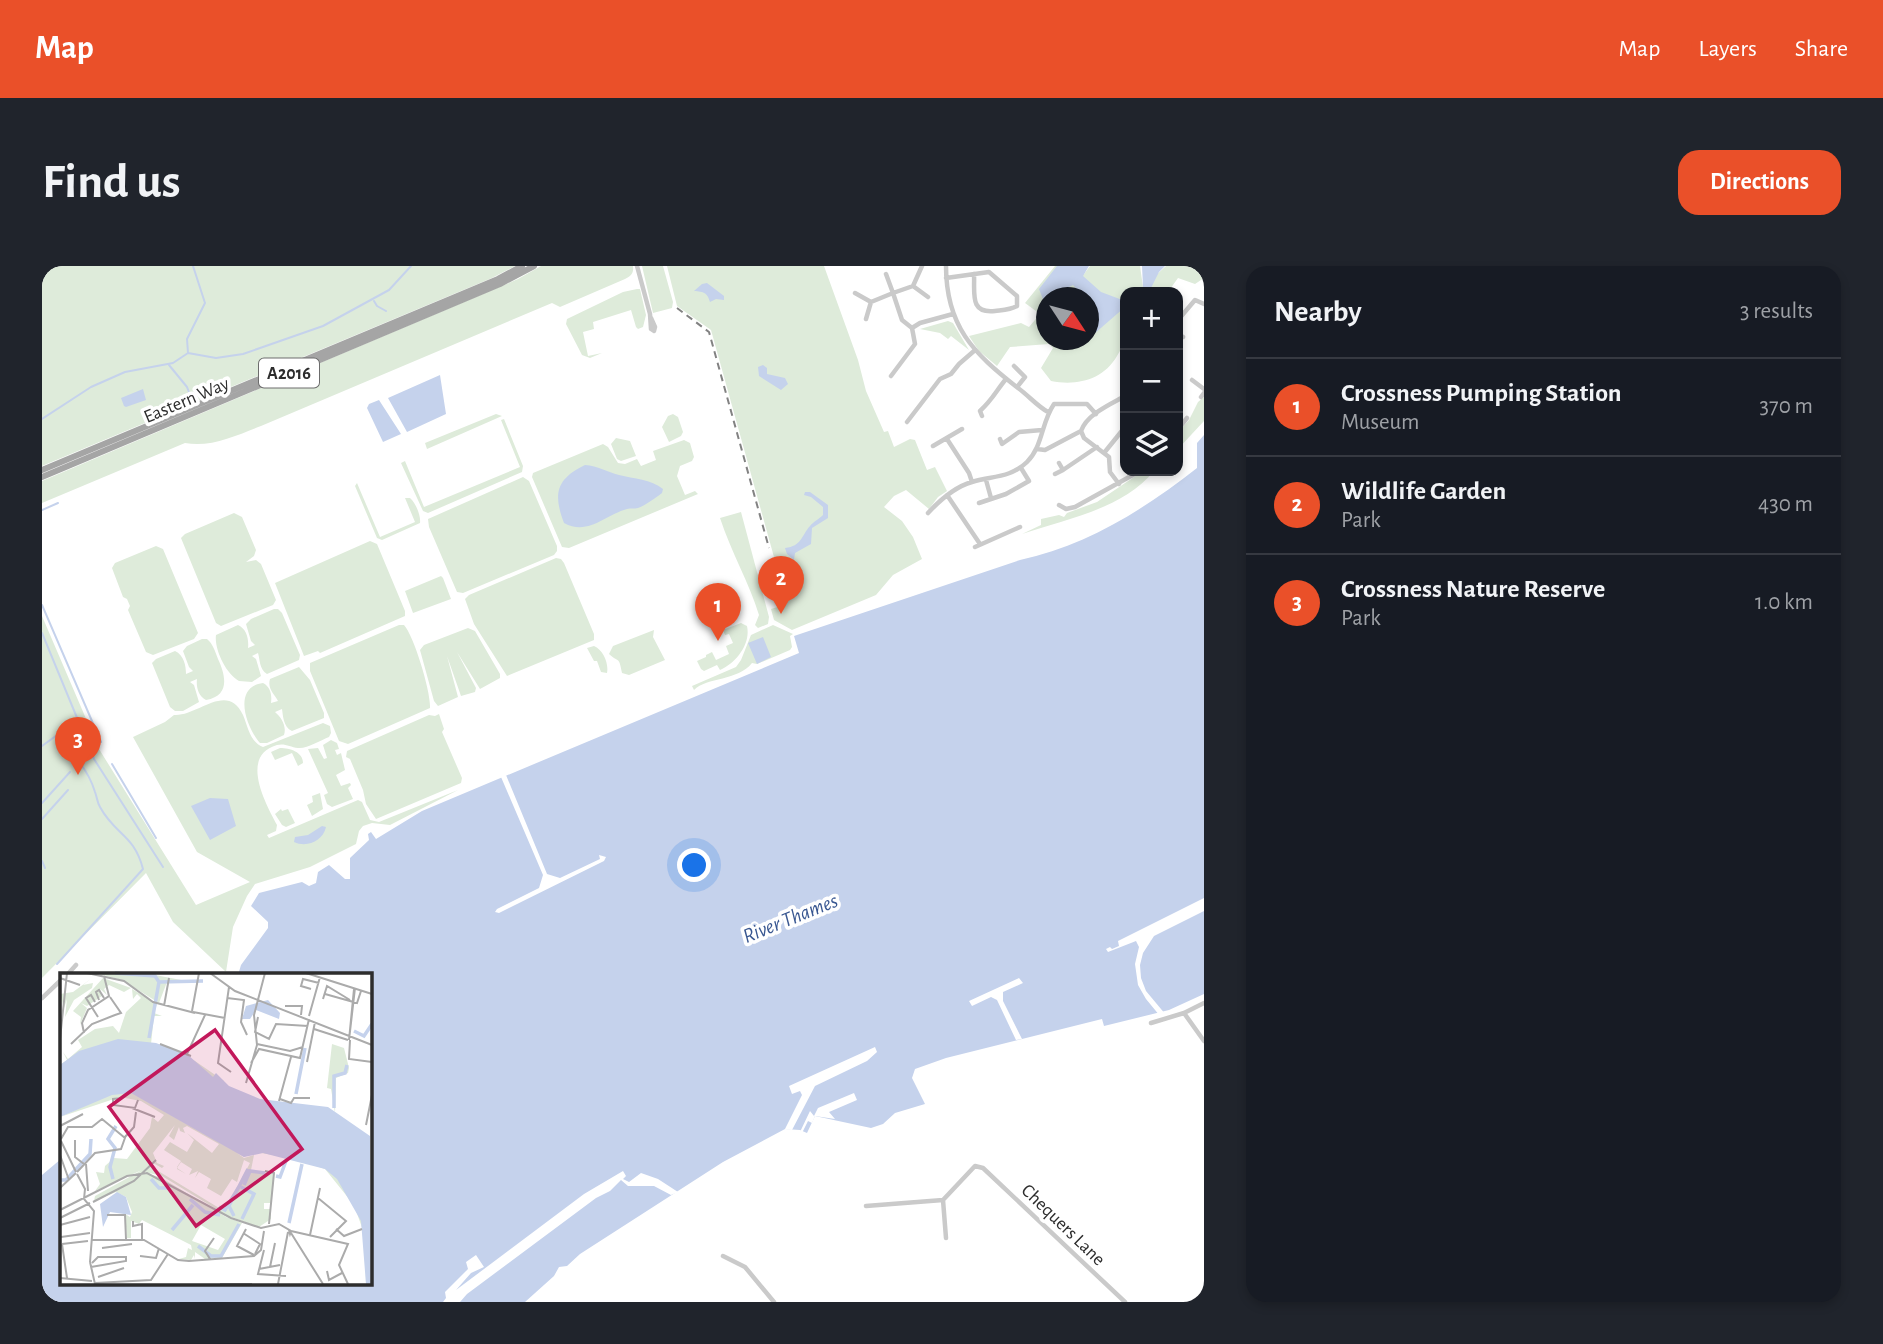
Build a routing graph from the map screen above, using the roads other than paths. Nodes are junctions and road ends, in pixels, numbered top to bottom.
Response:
1 (522, 266) edge
2 (534, 266) edge
3 (637, 266) edge
4 (922, 266) edge
5 (946, 266) edge
6 (886, 274) dead end
7 (974, 274) junction
8 (946, 278) junction
9 (913, 286) junction
10 (855, 293) dead end
11 (893, 293) junction
12 (928, 297) dead end
13 (872, 302) junction
14 (1204, 304) edge
15 (953, 314) junction
16 (1183, 314) edge
17 (650, 316) dead end
18 (866, 319) dead end
19 (912, 328) junction
20 (974, 351) junction
21 (1014, 366) dead end
22 (891, 376) dead end
23 (1006, 379) junction
24 (1192, 380) dead end
25 (1017, 387) junction
26 (1203, 393) edge
27 (1120, 399) edge
28 (1048, 412) junction
29 (1096, 414) junction
30 (982, 416) dead end
31 (1187, 418) dead end
32 (907, 422) dead end
33 (1183, 422) edge
34 (962, 429) dead end
35 (1042, 430) junction
36 (1081, 431) junction
37 (1120, 433) edge
38 (947, 439) junction
39 (1000, 439) dead end
40 (933, 446) dead end
41 (1097, 447) junction
42 (1037, 449) junction
43 (1104, 453) junction
44 (1059, 463) dead end
45 (1021, 468) junction
46 (42, 470) edge
47 (1063, 470) junction
48 (1055, 474) dead end
49 (1132, 476) edge
50 (42, 477) edge
51 (986, 480) junction
52 (971, 482) junction
53 (1119, 484) junction
54 (947, 495) junction
55 (994, 497) junction
56 (979, 503) dead end
57 (1059, 505) dead end
58 (928, 513) dead end
59 (1020, 527) dead end
60 (76, 965) dead end
61 (69, 973) edge
62 (60, 981) edge
63 (42, 998) edge
64 (1204, 1003) edge
65 (1184, 1013) junction
66 (1151, 1023) dead end
67 (1204, 1041) edge
68 (943, 1200) junction
69 (866, 1206) dead end
70 (946, 1238) dead end
71 (723, 1256) dead end
72 (774, 1302) edge
73 (1125, 1302) edge

1 - 46 main road, Eastern Way / A2016
2 - 50 main road, Eastern Way / A2016
3 - 17 street
4 - 9 street
5 - 8 street
6 - 11 street
7 - 7 street
7 - 8 street
8 - 15 street
9 - 11 street
9 - 12 street
10 - 13 street
11 - 13 street
11 - 19 street
13 - 18 street
14 - 16 street
15 - 19 street
15 - 20 street
19 - 22 street
20 - 23 street
20 - 32 street
21 - 25 street
23 - 25 street
23 - 30 street
24 - 26 street
25 - 28 street
27 - 29 street
28 - 29 street
28 - 35 street
29 - 36 street
31 - 33 street
34 - 38 street
35 - 39 street
35 - 42 street
36 - 41 street
36 - 42 street
37 - 43 street
38 - 40 street
38 - 52 street
41 - 43 street
41 - 47 street
42 - 45 street
43 - 53 street
44 - 47 street
45 - 51 street
45 - 55 street
47 - 48 street
49 - 53 street
51 - 52 street
51 - 55 street
52 - 54 street
53 - 57 street
54 - 58 street
54 - 59 street
55 - 56 street
60 - 61 street
62 - 63 street
64 - 65 street
65 - 66 street
65 - 67 street
68 - 69 street
68 - 70 street
68 - 73 street, Chequers Lane
71 - 72 street

